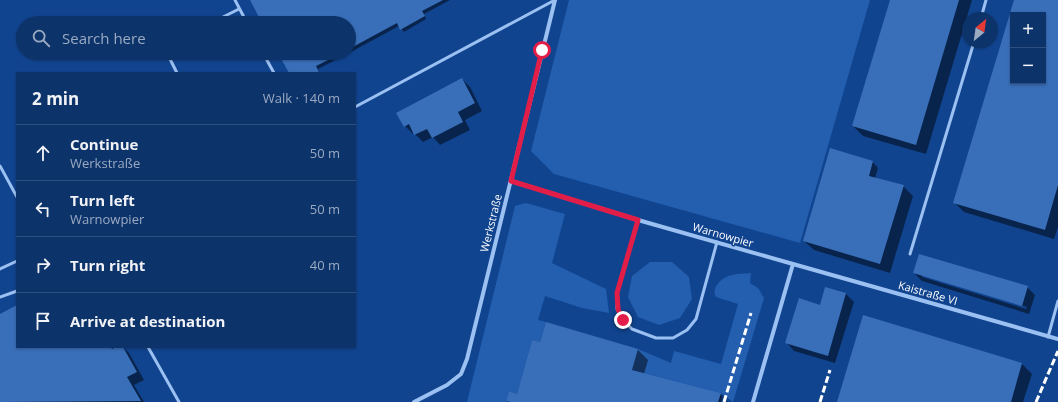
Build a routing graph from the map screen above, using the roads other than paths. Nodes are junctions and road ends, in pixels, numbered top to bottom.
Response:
1 (235, 0) edge
2 (555, 0) edge
3 (986, 0) edge
4 (239, 9) junction
5 (983, 12) edge
6 (225, 16) edge
7 (243, 16) edge
8 (972, 48) edge
9 (170, 60) edge
10 (267, 60) edge
11 (176, 72) edge
12 (273, 72) edge
13 (356, 106) edge
14 (0, 166) edge
15 (511, 181) junction
16 (16, 195) edge
17 (638, 220) junction
18 (717, 242) junction
19 (910, 254) dead end
20 (16, 261) edge
21 (793, 264) junction
22 (0, 269) edge
23 (16, 291) edge
24 (0, 296) edge
25 (1058, 302) edge
26 (1048, 336) junction
27 (1058, 339) edge
28 (149, 348) edge
29 (179, 402) edge
30 (414, 402) edge
31 (753, 402) edge

1 - 4 lane
2 - 13 lane
2 - 15 street, Werkstraße
3 - 5 lane
4 - 6 lane
4 - 7 lane
8 - 19 lane
9 - 11 lane
10 - 12 lane
14 - 16 lane
15 - 17 street, Warnowpier
15 - 30 street, Werkstraße
17 - 18 street, Warnowpier
17 - 18 lane
18 - 21 street, Warnowpier
20 - 22 lane
21 - 26 street, Kaistraße VI
21 - 31 street
23 - 24 lane
25 - 26 lane
26 - 27 street, Kaistraße VI
28 - 29 lane

